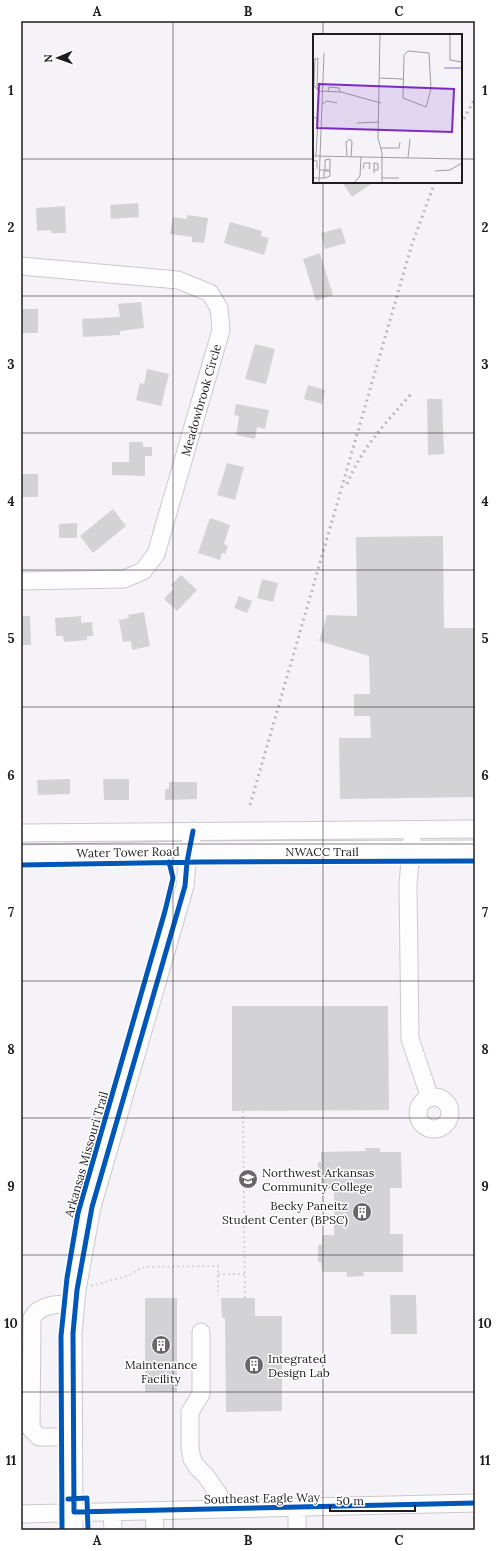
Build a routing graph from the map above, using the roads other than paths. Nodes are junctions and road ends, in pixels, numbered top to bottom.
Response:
1 (21, 266) edge
2 (21, 581) edge
3 (413, 828) junction
4 (475, 829) edge
5 (193, 831) junction
6 (21, 833) edge
7 (412, 849) junction
8 (475, 849) edge
9 (190, 850) junction
10 (21, 854) edge
11 (430, 1098) dead end
12 (76, 1304) junction
13 (201, 1332) dead end
14 (73, 1438) junction
15 (475, 1504) edge
16 (296, 1508) junction
17 (220, 1509) junction
18 (154, 1511) junction
19 (74, 1512) junction
20 (112, 1512) junction
21 (21, 1514) edge
22 (74, 1530) edge
23 (113, 1530) edge
24 (155, 1530) edge
25 (298, 1530) edge

1 - 2 street, Meadowbrook Circle
3 - 4 street, Water Tower Road
3 - 5 street, Water Tower Road
3 - 7 street
5 - 6 street, Water Tower Road
5 - 9 street
7 - 8 street, Water Tower Road
7 - 9 street, Water Tower Road
7 - 11 street
9 - 10 street, Water Tower Road
9 - 12 street
12 - 14 street
12 - 14 street
13 - 17 street
14 - 19 street
15 - 16 street, Southeast Eagle Way
16 - 17 street, Southeast Eagle Way
16 - 25 street
17 - 18 street, Southeast Eagle Way
18 - 20 street, Southeast Eagle Way
18 - 24 street
19 - 20 street, Southeast Eagle Way
19 - 21 street, Southeast Eagle Way
19 - 22 street
20 - 23 street

